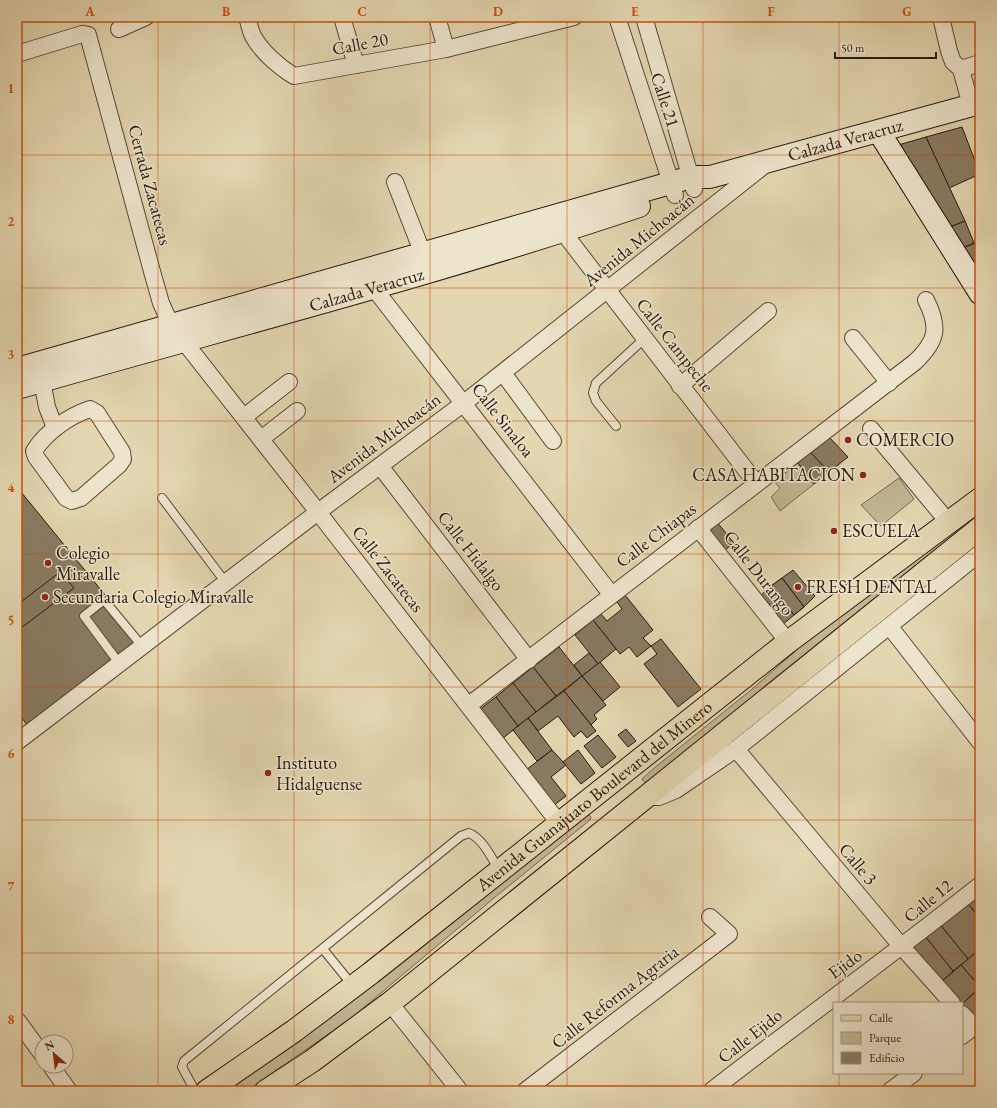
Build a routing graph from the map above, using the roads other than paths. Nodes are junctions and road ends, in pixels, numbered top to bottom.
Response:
1 (146, 17) edge
2 (247, 17) edge
3 (342, 17) edge
4 (437, 17) edge
5 (574, 17) edge
6 (618, 17) edge
7 (644, 17) edge
8 (941, 17) edge
9 (536, 22) edge
10 (119, 29) dead end
11 (446, 49) junction
12 (17, 54) edge
13 (980, 63) edge
14 (356, 65) junction
15 (961, 69) junction
16 (975, 104) edge
17 (879, 132) junction
18 (771, 161) junction
19 (395, 182) dead end
20 (688, 184) junction
21 (563, 232) junction
22 (423, 254) junction
23 (370, 278) junction
24 (607, 291) junction
25 (980, 293) edge
26 (926, 300) dead end
27 (768, 311) dead end
28 (177, 332) junction
29 (853, 338) dead end
30 (644, 339) junction
31 (17, 369) edge
32 (503, 373) junction
33 (42, 381) junction
34 (289, 382) dead end
35 (889, 384) junction
36 (680, 386) junction
37 (17, 388) edge
38 (464, 403) junction
39 (297, 410) dead end
40 (244, 417) junction
41 (616, 426) dead end
42 (55, 428) junction
43 (871, 429) dead end
44 (260, 439) junction
45 (553, 441) dead end
46 (380, 466) junction
47 (756, 483) junction
48 (162, 498) dead end
49 (980, 499) edge
50 (318, 512) junction
51 (949, 523) junction
52 (698, 528) junction
53 (980, 528) edge
54 (980, 553) edge
55 (226, 583) junction
56 (611, 594) junction
57 (890, 627) junction
58 (788, 642) junction
59 (142, 646) junction
60 (769, 658) junction
61 (529, 660) junction
62 (119, 663) junction
63 (469, 705) junction
64 (17, 742) edge
65 (980, 742) edge
66 (736, 749) junction
67 (646, 797) junction
68 (579, 807) junction
69 (559, 823) junction
70 (499, 871) junction
71 (980, 885) edge
72 (710, 917) dead end
73 (902, 947) junction
74 (323, 949) junction
75 (455, 949) junction
76 (354, 986) junction
77 (951, 1002) edge
78 (390, 1003) junction
79 (812, 1013) joint
80 (963, 1015) edge
81 (17, 1020) edge
82 (972, 1028) edge
83 (34, 1043) edge
84 (57, 1074) edge
85 (913, 1074) edge
86 (69, 1091) edge
87 (195, 1091) edge
88 (207, 1091) edge
89 (266, 1091) edge
90 (460, 1091) edge
91 (525, 1091) edge
92 (711, 1091) edge
93 (890, 1091) edge

1 - 10 street
2 - 14 street, Calle 20
3 - 14 street
4 - 11 street
5 - 9 street, Calle 20
6 - 20 street, Calle 21
7 - 20 street, Calle 21
8 - 15 street
9 - 11 street, Calle 20
11 - 14 street, Calle 20
12 - 28 street, Cerrada Zacatecas
13 - 15 street
15 - 16 street
16 - 17 street, Calzada Veracruz
17 - 18 street, Calzada Veracruz
17 - 25 street
18 - 20 street, Calzada Veracruz
18 - 24 street, Avenida Michoacán
19 - 22 street
20 - 21 street, Calzada Veracruz
20 - 22 street, Calzada Veracruz
21 - 23 street, Calzada Veracruz
21 - 24 street, Calle Campeche
22 - 23 street, Calzada Veracruz
23 - 28 street, Calzada Veracruz
23 - 38 street, Calle Sinaloa
24 - 30 street, Calle Campeche
24 - 32 street, Avenida Michoacán
26 - 35 street, Calle Chiapas
27 - 36 street
28 - 31 street, Calzada Veracruz
28 - 33 street, Calzada Veracruz
28 - 40 street, Calle Zacatecas
29 - 35 street
30 - 36 street, Calle Campeche
30 - 41 lane
32 - 38 street, Avenida Michoacán
32 - 45 street
33 - 37 street, Calzada Veracruz
33 - 42 street
34 - 40 street
35 - 47 street, Calle Chiapas
36 - 47 street, Calle Campeche
38 - 46 street, Avenida Michoacán
38 - 56 street, Calle Sinaloa
39 - 44 street
40 - 44 street, Calle Zacatecas
42 - 42 street
43 - 51 street
44 - 50 street, Calle Zacatecas
46 - 50 street, Avenida Michoacán
46 - 61 street, Calle Hidalgo
47 - 52 street, Calle Chiapas
48 - 55 lane
49 - 51 main road, Avenida Guanajuato Boulevard del Minero
50 - 55 street, Avenida Michoacán
50 - 63 street, Calle Zacatecas
51 - 58 main road, Avenida Guanajuato Boulevard del Minero
52 - 56 street, Calle Chiapas
52 - 58 street, Calle Durango
53 - 67 main road, Avenida Guanajuato Boulevard del Minero
54 - 57 street
55 - 59 street, Avenida Michoacán
56 - 61 street, Calle Chiapas
57 - 65 street
57 - 66 street
58 - 60 main road, Avenida Guanajuato Boulevard del Minero
59 - 62 street, Avenida Michoacán
59 - 62 lane
60 - 67 main road
60 - 68 main road, Avenida Guanajuato Boulevard del Minero
61 - 63 street, Calle Chiapas
62 - 64 street, Avenida Michoacán
63 - 69 street, Calle Zacatecas
66 - 67 street
66 - 73 street, Calle 3
67 - 75 main road, Avenida Guanajuato Boulevard del Minero
68 - 69 main road, Avenida Guanajuato Boulevard del Minero
68 - 75 main road
69 - 70 main road, Avenida Guanajuato Boulevard del Minero
70 - 74 lane
70 - 76 main road, Avenida Guanajuato Boulevard del Minero
71 - 73 street, Calle 12
72 - 91 street, Calle Reforma Agraria
73 - 77 street, Calle 3
73 - 79 street, Ejido
74 - 76 lane
74 - 87 lane
75 - 78 main road, Avenida Guanajuato Boulevard del Minero
76 - 88 main road, Avenida Guanajuato Boulevard del Minero
78 - 89 main road, Avenida Guanajuato Boulevard del Minero
78 - 90 street
79 - 92 street, Calle Ejido
80 - 82 street
81 - 83 street
84 - 86 street
85 - 93 street

